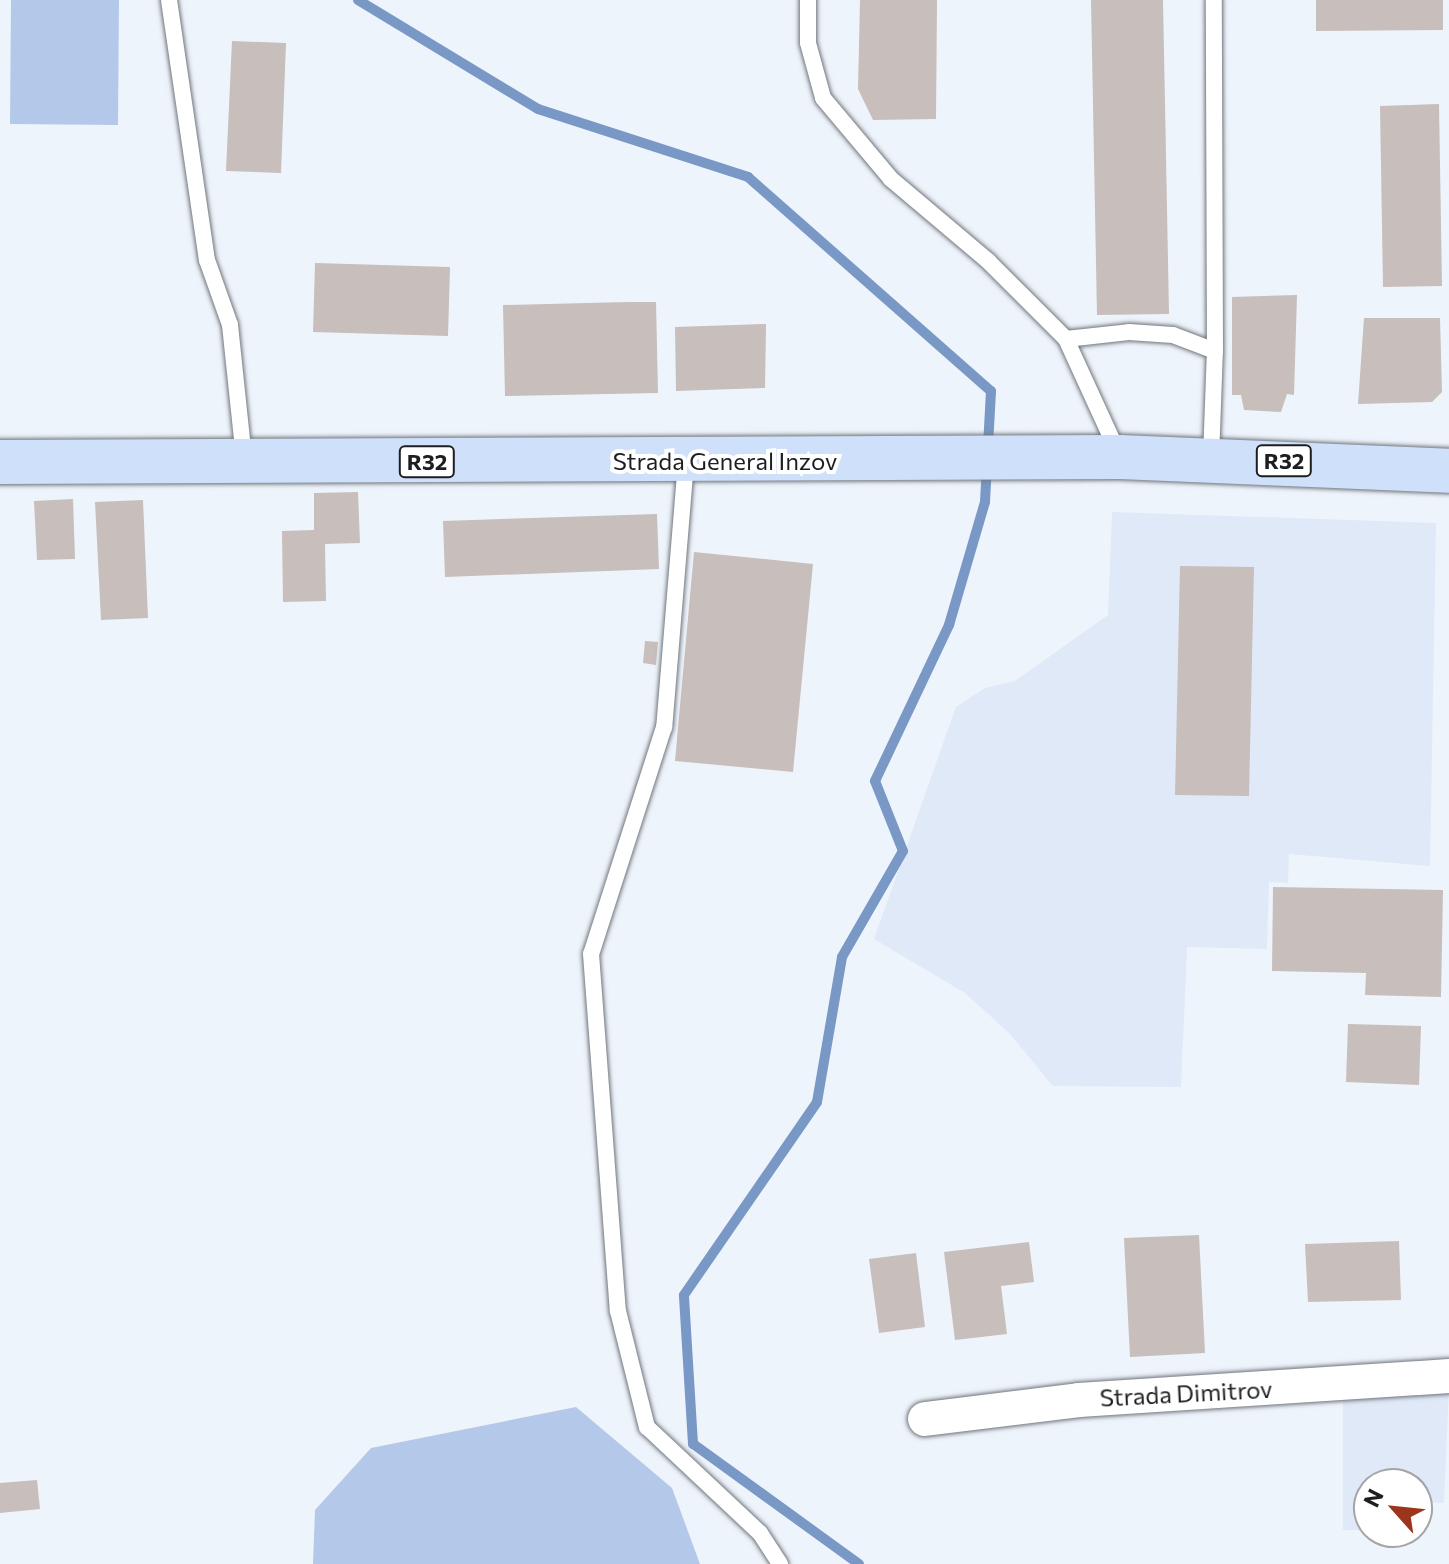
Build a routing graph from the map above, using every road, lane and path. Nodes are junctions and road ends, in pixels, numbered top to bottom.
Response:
1 (169, 0) edge
2 (808, 0) edge
3 (1214, 0) edge
4 (1066, 339) junction
5 (1215, 351) junction
6 (1120, 457) junction
7 (1211, 458) junction
8 (0, 462) edge
9 (244, 462) junction
10 (686, 462) junction
11 (1449, 471) edge
12 (1449, 1376) edge
13 (925, 1419) dead end
14 (780, 1564) edge

1 - 9 lane
2 - 4 lane
3 - 5 lane
4 - 5 lane
4 - 6 lane
5 - 7 lane
6 - 7 main road, Strada General Inzov / R32
6 - 10 main road, Strada General Inzov / R32
7 - 11 main road, Strada General Inzov / R32
8 - 9 main road, Strada General Inzov / R32
9 - 10 main road, Strada General Inzov / R32
10 - 14 lane
12 - 13 street, Strada Dimitrov

